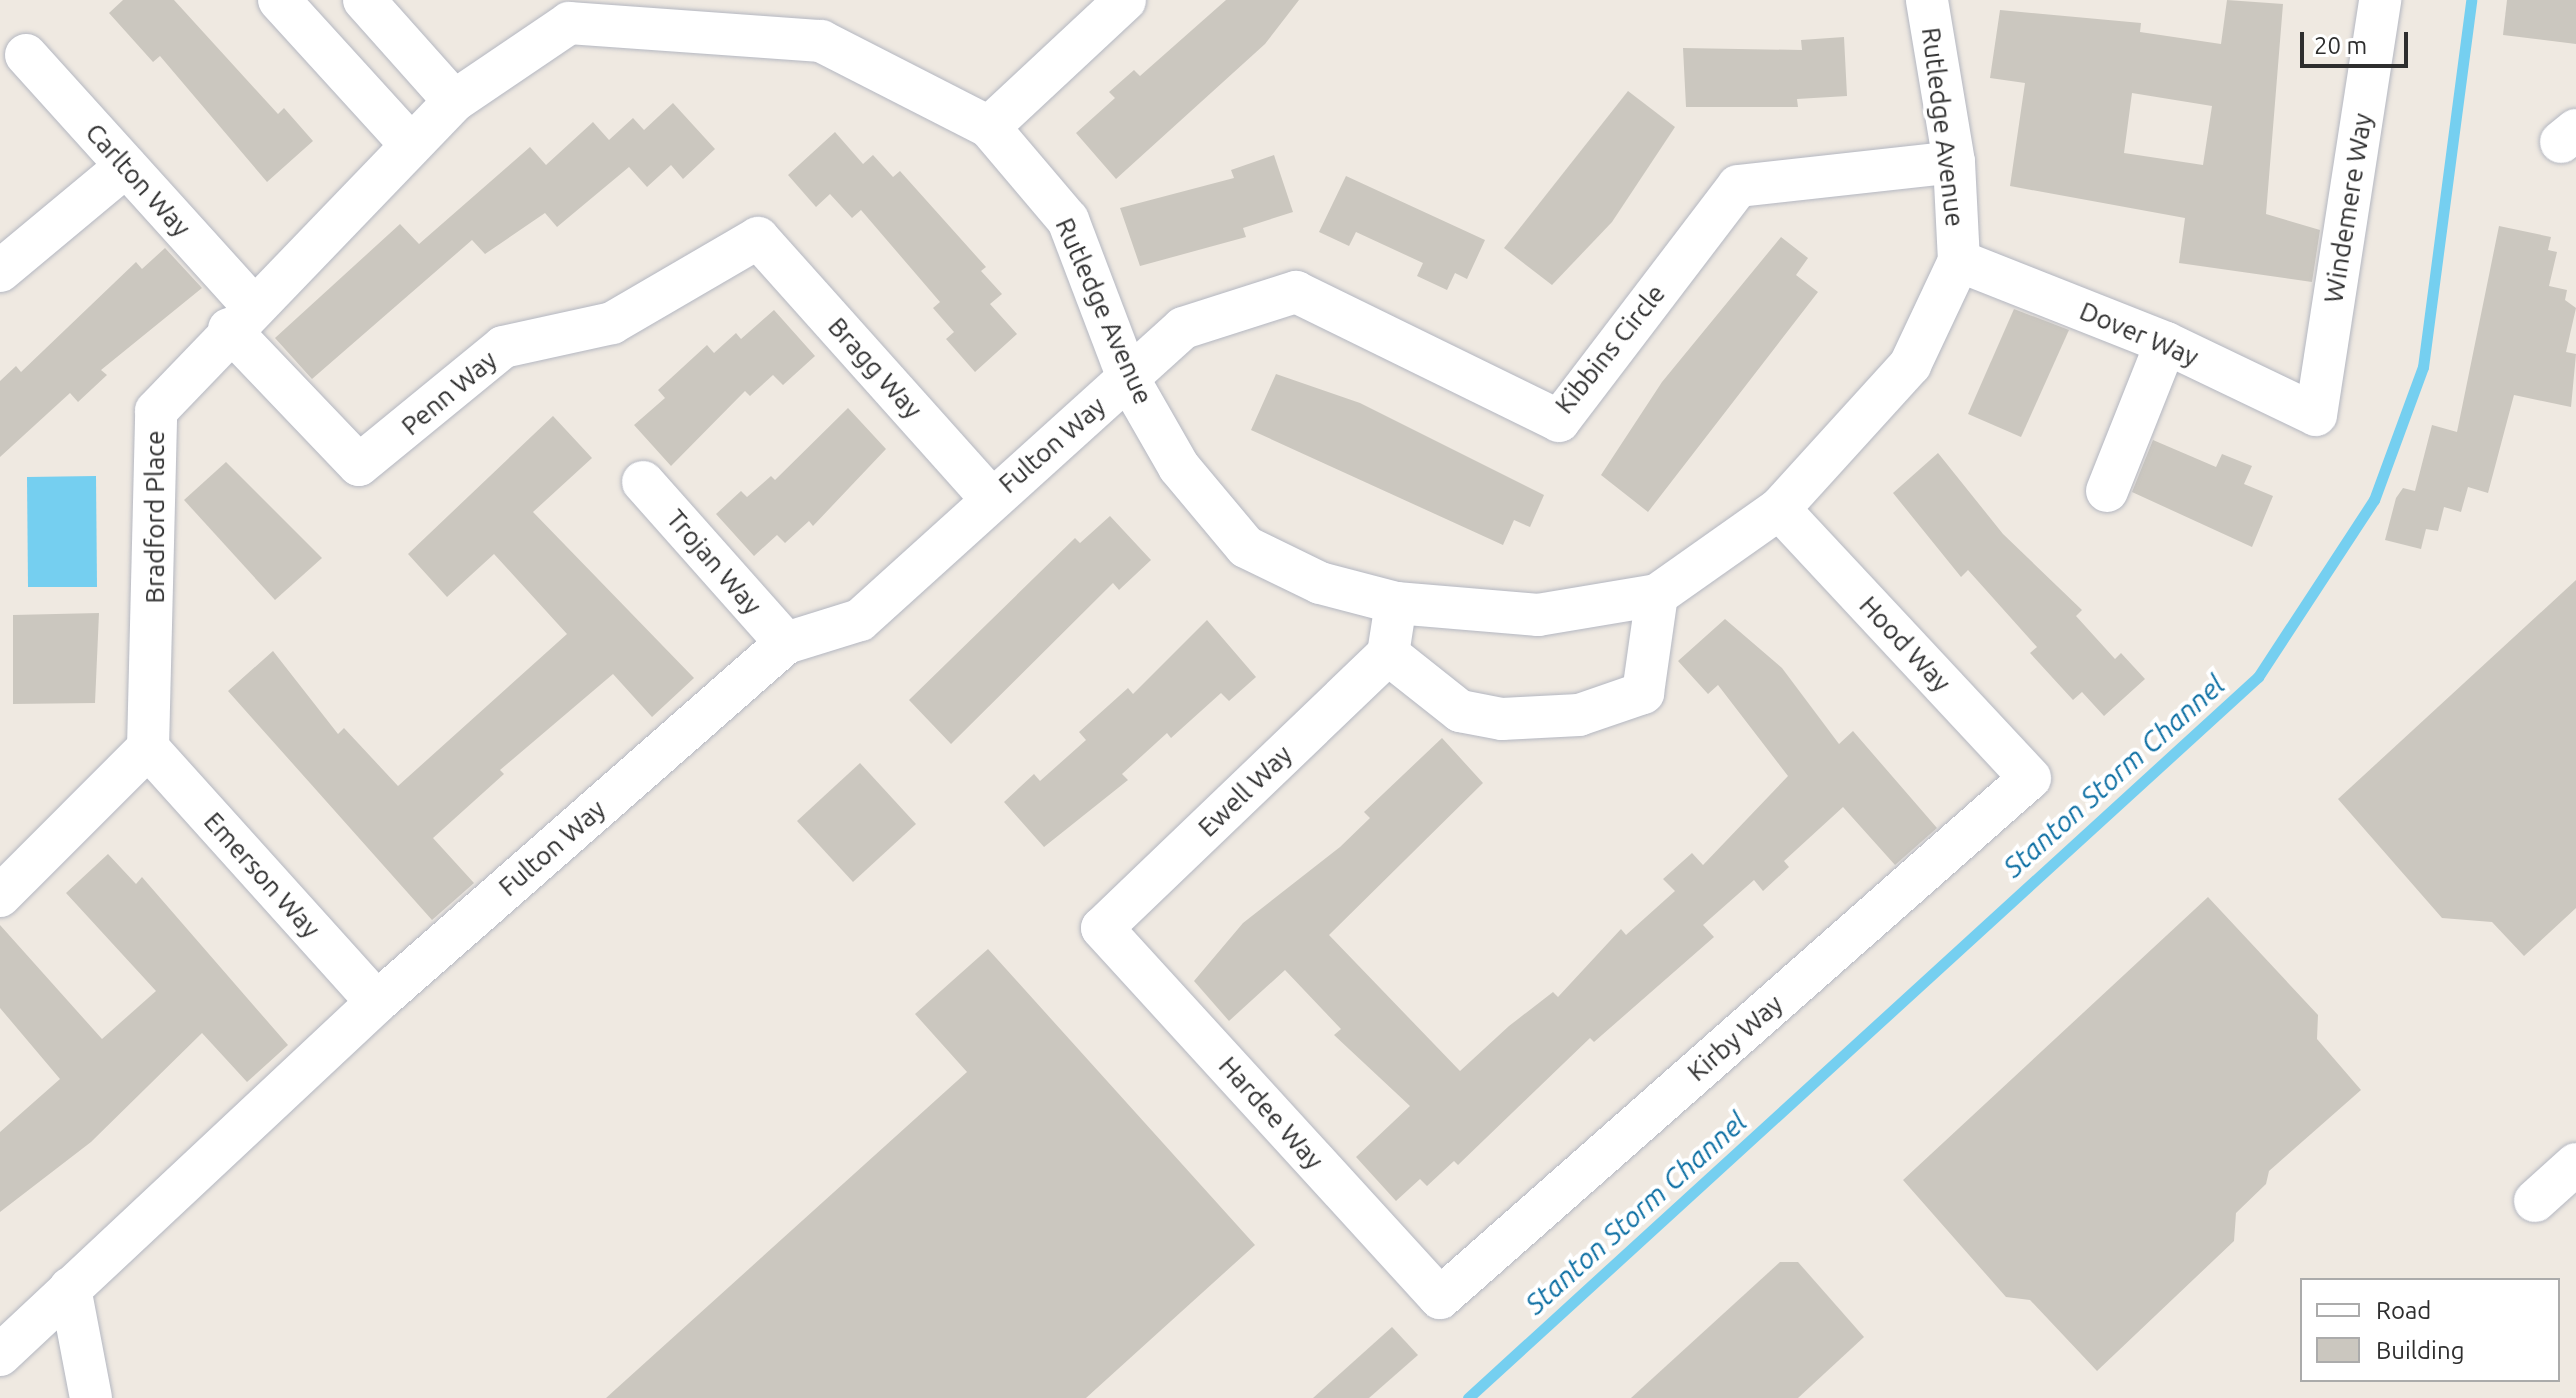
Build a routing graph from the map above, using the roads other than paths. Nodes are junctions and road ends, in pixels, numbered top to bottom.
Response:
1 (279, 0) edge
2 (364, 0) edge
3 (1125, 0) edge
4 (1927, 0) edge
5 (2380, 0) edge
6 (569, 11) edge
7 (26, 55) dead end
8 (454, 101) junction
9 (989, 127) junction
10 (410, 144) junction
11 (1954, 162) junction
12 (126, 166) junction
13 (758, 238) joint
14 (1959, 261) junction
15 (0, 271) edge
16 (240, 316) junction
17 (2166, 343) junction
18 (1128, 378) junction
19 (2316, 415) joint
20 (643, 482) dead end
21 (2107, 491) dead end
22 (991, 499) junction
23 (1779, 509) junction
24 (1657, 595) junction
25 (1396, 603) junction
26 (786, 643) junction
27 (1388, 654) junction
28 (148, 748) junction
29 (2030, 778) joint
30 (0, 896) edge
31 (1102, 928) joint
32 (377, 1002) junction
33 (2576, 1164) edge
34 (2535, 1201) dead end
35 (70, 1288) junction
36 (1440, 1298) joint
37 (0, 1355) edge
38 (91, 1398) edge

1 - 10 street
2 - 8 street
3 - 9 street
4 - 11 street, Rutledge Avenue
5 - 19 street, Windemere Way
6 - 8 street, Rutledge Avenue
6 - 9 street, Rutledge Avenue
7 - 12 street, Carlton Way
8 - 10 street, Bradford Place
9 - 18 street, Rutledge Avenue
10 - 16 street, Bradford Place
11 - 14 street, Rutledge Avenue
11 - 18 street, Kibbins Circle
12 - 15 street
12 - 16 street, Carlton Way
13 - 16 street, Penn Way
13 - 22 street, Bragg Way
14 - 17 street, Dover Way
14 - 23 street, Rutledge Avenue
16 - 28 street, Bradford Place
17 - 19 street, Dover Way
17 - 21 street
18 - 22 street, Fulton Way
18 - 25 street, Rutledge Avenue
20 - 26 street, Trojan Way
22 - 26 street, Fulton Way
23 - 24 street, Rutledge Avenue
23 - 29 street, Hood Way
24 - 25 street, Rutledge Avenue
24 - 27 street
25 - 27 street
26 - 32 street, Fulton Way
27 - 31 street, Ewell Way
28 - 30 street
28 - 32 street, Emerson Way
29 - 36 street, Kirby Way
31 - 36 street, Hardee Way
32 - 35 street, Fulton Way
33 - 34 street
35 - 37 street, Fulton Way
35 - 38 street

